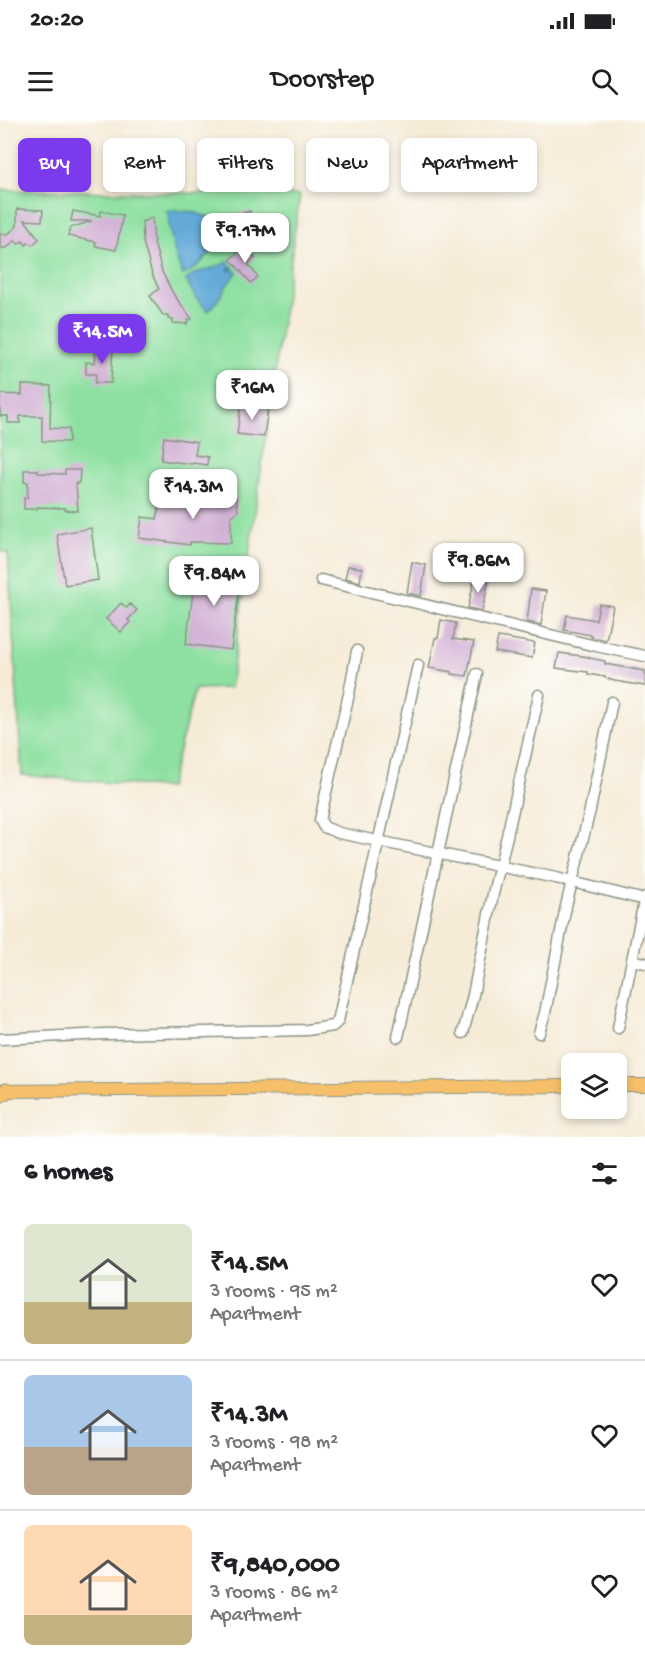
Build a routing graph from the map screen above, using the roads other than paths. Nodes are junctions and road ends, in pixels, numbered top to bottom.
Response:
1 (321, 580) dead end
2 (357, 651) dead end
3 (645, 656) edge
4 (418, 665) dead end
5 (477, 674) dead end
6 (539, 695) dead end
7 (612, 702) dead end
8 (378, 841) junction
9 (437, 853) junction
10 (500, 867) junction
11 (572, 882) junction
12 (645, 899) edge
13 (632, 960) junction
14 (645, 963) edge
15 (618, 1028) dead end
16 (463, 1033) dead end
17 (539, 1033) dead end
18 (398, 1037) dead end
19 (0, 1039) edge
20 (627, 1085) edge
21 (645, 1085) edge
22 (561, 1086) edge
23 (2, 1092) edge

1 - 3 street
2 - 8 street
4 - 8 street
5 - 9 street
6 - 10 street
7 - 11 street
8 - 9 street
8 - 19 street
9 - 10 street
9 - 18 street
10 - 11 street
10 - 16 street
11 - 12 street
11 - 17 street
12 - 13 street
13 - 14 street
13 - 15 street
20 - 21 main road
22 - 23 main road

